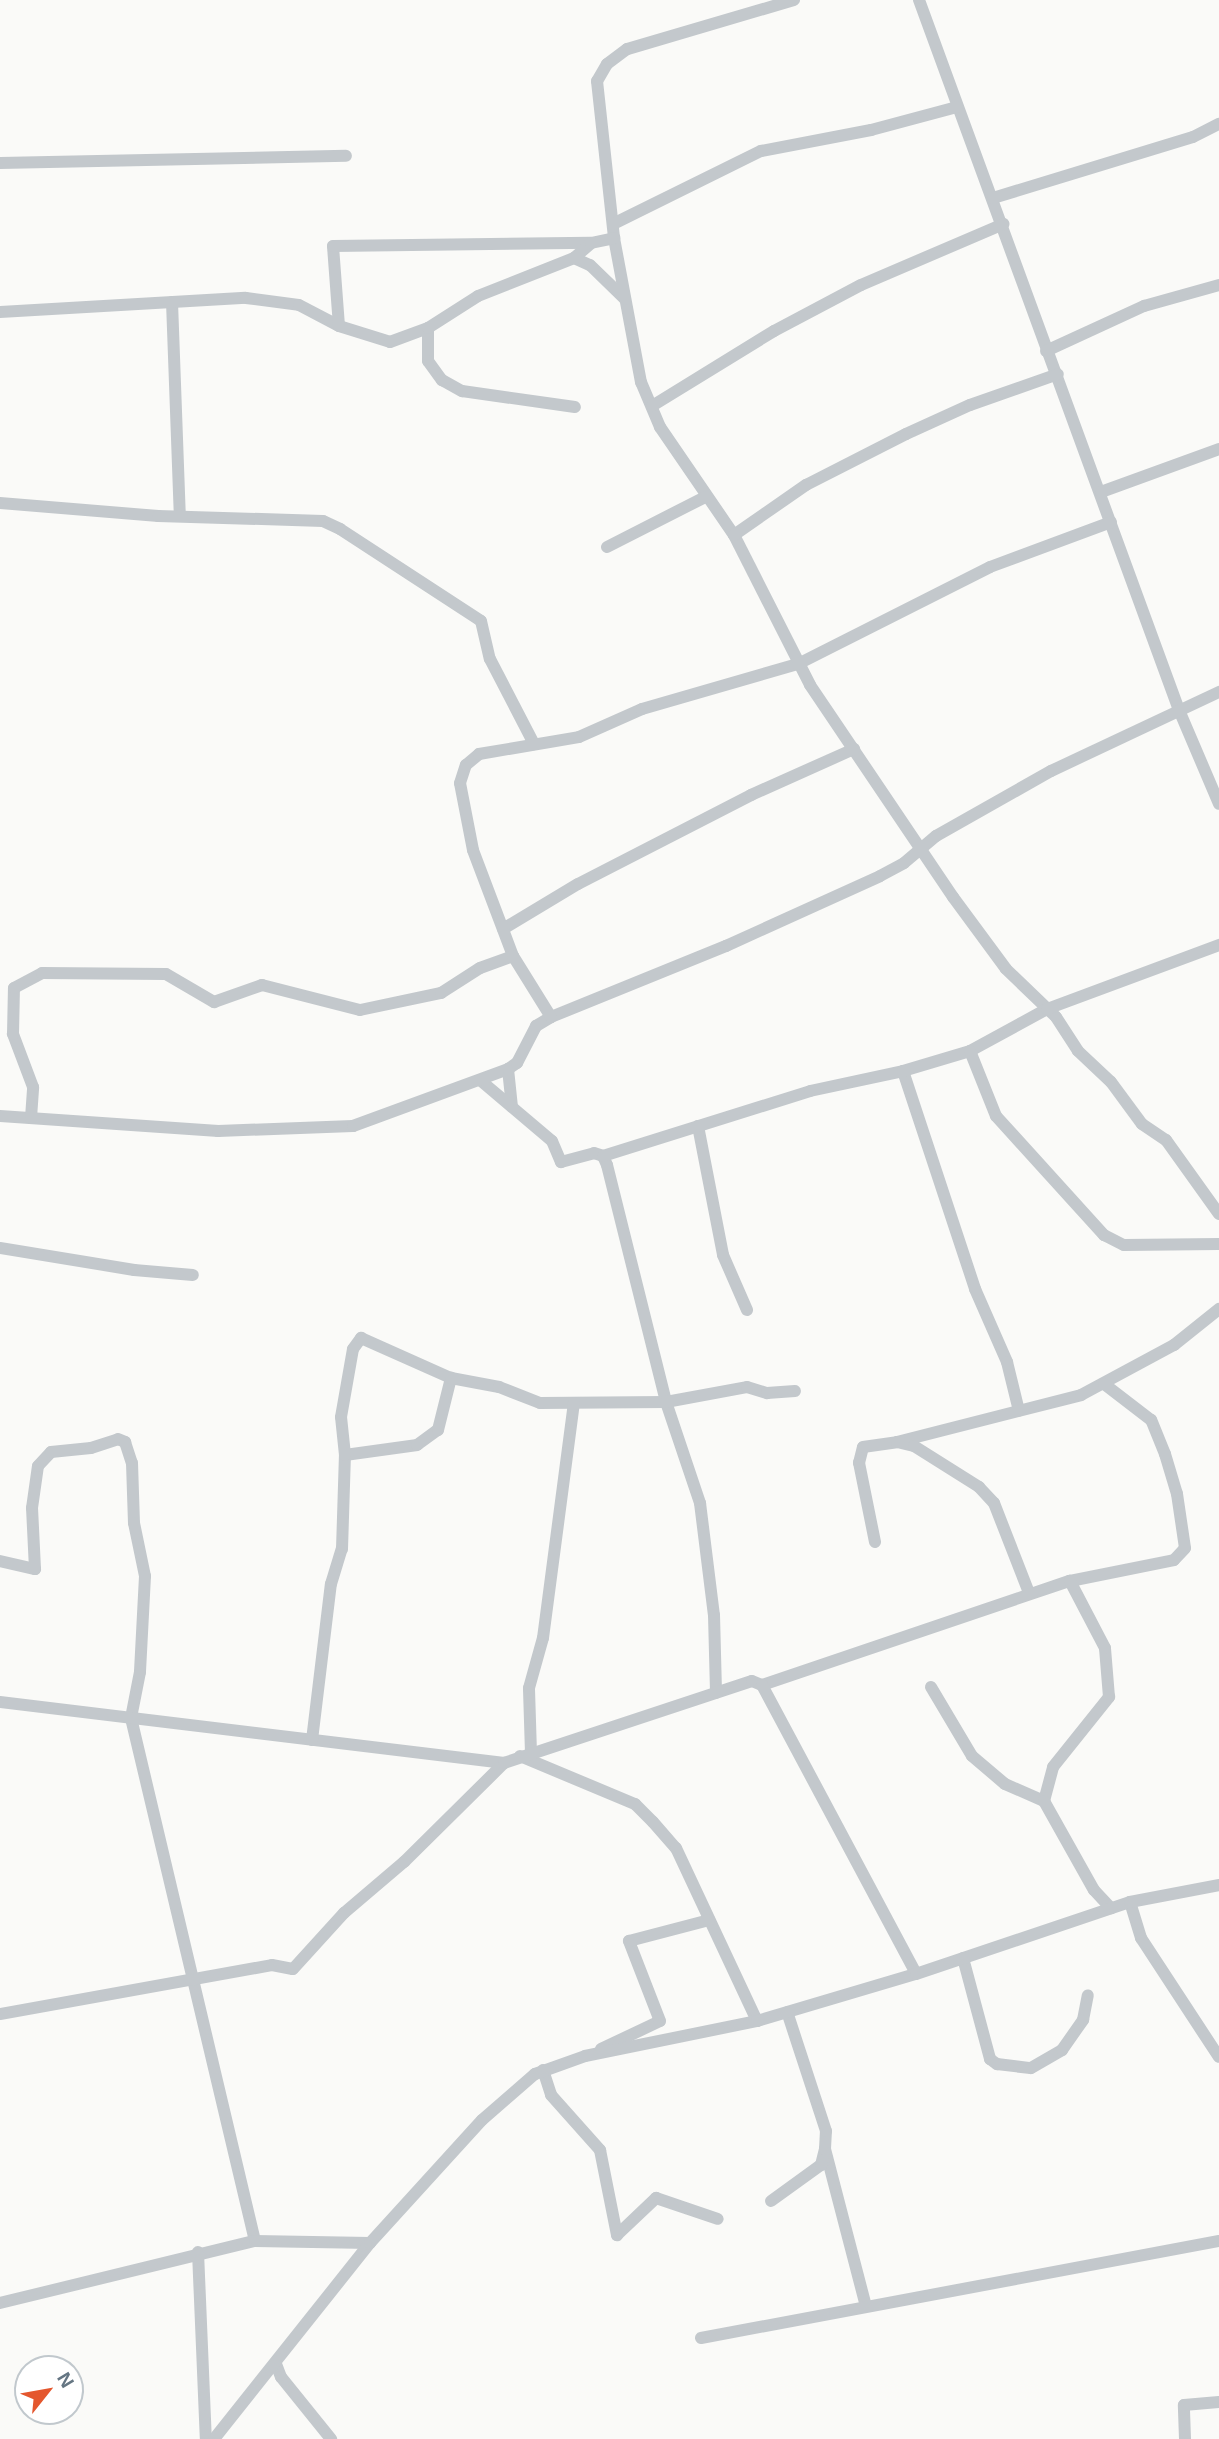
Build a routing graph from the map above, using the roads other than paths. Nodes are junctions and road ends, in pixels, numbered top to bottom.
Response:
1 (794, 0) edge
2 (919, 0) edge
3 (957, 107) junction
4 (1219, 124) edge
5 (346, 156) dead end
6 (0, 163) edge
7 (993, 198) junction
8 (613, 224) junction
9 (1003, 224) junction
10 (614, 238) junction
11 (591, 243) junction
12 (574, 258) junction
13 (1219, 285) edge
14 (626, 300) junction
15 (172, 302) junction
16 (0, 312) edge
17 (338, 326) junction
18 (428, 328) junction
19 (1046, 351) junction
20 (1058, 374) junction
21 (652, 406) junction
22 (575, 407) dead end
23 (1219, 449) edge
24 (1101, 492) junction
25 (705, 496) junction
26 (0, 503) edge
27 (180, 516) junction
28 (1111, 522) junction
29 (734, 535) junction
30 (607, 547) dead end
31 (798, 664) junction
32 (1219, 692) edge
33 (1179, 710) junction
34 (534, 744) junction
35 (854, 749) junction
36 (1219, 804) edge
37 (921, 845) junction
38 (502, 929) junction
39 (1219, 945) edge
40 (513, 956) junction
41 (1047, 1009) junction
42 (551, 1017) junction
43 (970, 1051) junction
44 (508, 1069) junction
45 (903, 1071) junction
46 (480, 1080) junction
47 (512, 1107) junction
48 (0, 1116) edge
49 (30, 1118) junction
50 (698, 1126) junction
51 (603, 1156) junction
52 (1219, 1214) edge
53 (1219, 1244) edge
54 (0, 1248) edge
55 (194, 1275) dead end
56 (747, 1310) dead end
57 (1219, 1310) edge
58 (451, 1378) junction
59 (1104, 1384) junction
60 (795, 1391) dead end
61 (666, 1402) junction
62 (575, 1403) junction
63 (1019, 1411) junction
64 (897, 1442) junction
65 (345, 1455) junction
66 (875, 1542) dead end
67 (0, 1561) edge
68 (1070, 1581) junction
69 (1029, 1593) junction
70 (762, 1685) junction
71 (931, 1687) dead end
72 (716, 1693) junction
73 (0, 1702) edge
74 (131, 1718) junction
75 (312, 1740) junction
76 (525, 1755) junction
77 (504, 1763) junction
78 (1044, 1801) junction
79 (1219, 1885) edge
80 (1130, 1902) junction
81 (1111, 1908) junction
82 (709, 1920) junction
83 (963, 1958) junction
84 (916, 1974) junction
85 (189, 1978) junction
86 (1088, 1995) dead end
87 (786, 2012) junction
88 (0, 2014) edge
89 (758, 2021) junction
90 (585, 2056) junction
91 (1219, 2057) edge
92 (544, 2070) junction
93 (825, 2149) junction
94 (771, 2201) dead end
95 (718, 2219) dead end
96 (255, 2241) junction
97 (1219, 2241) edge
98 (370, 2243) junction
99 (198, 2252) junction
100 (0, 2303) edge
101 (866, 2306) junction
102 (701, 2339) dead end
103 (276, 2364) junction
104 (1219, 2402) edge
105 (206, 2439) edge
106 (214, 2439) edge
107 (331, 2439) edge
108 (1185, 2439) edge

1 - 8 street
2 - 3 street
3 - 7 street
3 - 8 street
4 - 7 street
5 - 6 street
7 - 9 street
8 - 10 street
9 - 19 street
9 - 21 street
10 - 11 street
10 - 14 street
11 - 12 street
11 - 17 street
12 - 14 street
12 - 18 street
13 - 19 street
14 - 21 street
15 - 16 street
15 - 17 street
15 - 27 street
17 - 18 street
18 - 22 street
19 - 20 street
20 - 24 street
20 - 29 street
21 - 25 street
23 - 24 street
24 - 28 street
25 - 29 street
25 - 30 street
26 - 27 street
27 - 34 street
28 - 31 street
28 - 33 street
29 - 31 street
31 - 34 street
31 - 35 street
32 - 33 street
33 - 36 street
33 - 37 street
34 - 38 street
35 - 37 street
35 - 38 street
37 - 41 street
37 - 42 street
38 - 40 street
39 - 41 street
40 - 42 street
40 - 49 street
41 - 43 street
41 - 52 street
42 - 44 street
43 - 45 street
43 - 53 street
44 - 46 street
44 - 47 street
45 - 50 street
45 - 63 street
46 - 47 street
46 - 49 street
47 - 51 street
48 - 49 street
50 - 51 street
50 - 56 street
51 - 61 street
54 - 55 street
57 - 59 street
58 - 62 street
58 - 65 street
58 - 65 street
59 - 63 street
59 - 68 street
60 - 61 street
61 - 62 street
61 - 72 street
62 - 76 street
63 - 64 street
64 - 66 street
64 - 69 street
65 - 75 street
67 - 74 street
68 - 69 street
68 - 78 street
69 - 70 street
70 - 72 street
70 - 84 street
71 - 78 street
72 - 76 street
73 - 74 street
74 - 75 street
74 - 85 street
75 - 77 street
76 - 77 street
76 - 82 street
77 - 85 street
78 - 81 street
79 - 80 street
80 - 81 street
80 - 91 street
81 - 83 street
82 - 89 street
82 - 90 street
83 - 84 street
83 - 86 street
84 - 87 street
85 - 88 street
85 - 96 street
87 - 89 street
87 - 93 street
89 - 90 street
90 - 92 street
92 - 95 street
92 - 98 street
93 - 94 street
93 - 101 street
96 - 98 street
96 - 99 street
97 - 101 street
98 - 103 street
99 - 100 street
99 - 105 street
101 - 102 street
103 - 106 street
103 - 107 street
104 - 108 street

